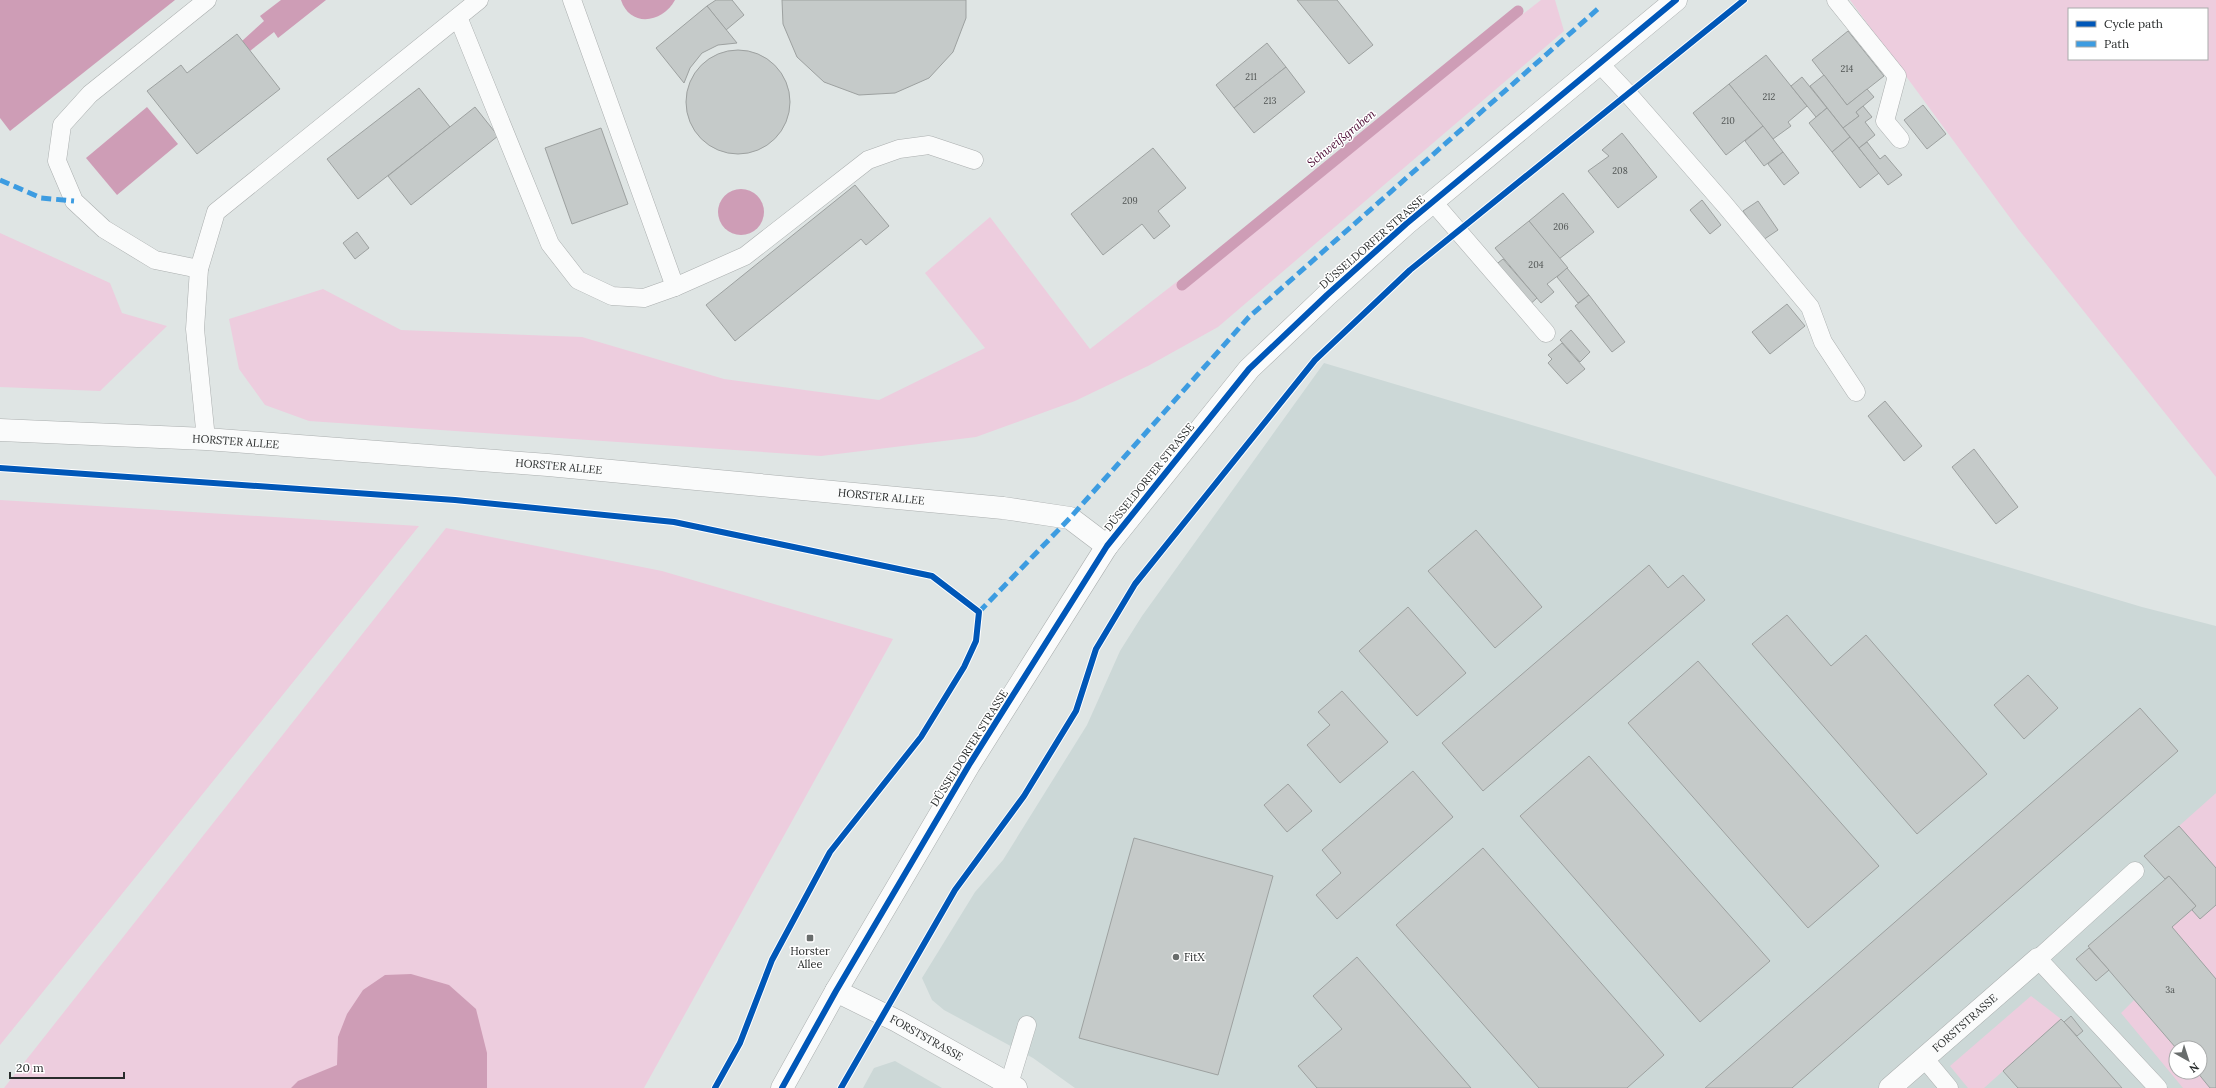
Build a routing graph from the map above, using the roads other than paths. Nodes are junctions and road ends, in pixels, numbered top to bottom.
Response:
1 (207, 0) edge
2 (478, 0) edge
3 (572, 0) edge
4 (1676, 0) edge
5 (1836, 0) edge
6 (458, 16) junction
7 (1599, 63) junction
8 (1900, 139) dead end
9 (974, 160) dead end
10 (1433, 202) junction
11 (199, 269) junction
12 (675, 287) junction
13 (1546, 332) dead end
14 (1856, 392) dead end
15 (0, 430) edge
16 (206, 439) junction
17 (1107, 546) junction
18 (2135, 870) dead end
19 (2038, 958) junction
20 (836, 991) junction
21 (1027, 1025) dead end
22 (1924, 1058) junction
23 (1013, 1086) edge
24 (782, 1088) edge
25 (1890, 1088) edge
26 (1949, 1088) edge
27 (2158, 1088) edge

1 - 11 lane
2 - 6 lane
3 - 12 lane
4 - 7 street, DÜSSELDORFER STRASSE
5 - 8 lane
6 - 11 lane
6 - 12 lane
7 - 10 street, DÜSSELDORFER STRASSE
7 - 14 lane
9 - 12 lane
10 - 13 lane
10 - 17 street, DÜSSELDORFER STRASSE
11 - 16 lane
15 - 16 street, HORSTER ALLEE
16 - 17 street, HORSTER ALLEE
17 - 20 street, DÜSSELDORFER STRASSE
18 - 19 lane
19 - 22 street, FORSTSTRASSE
19 - 27 lane
20 - 23 street, FORSTSTRASSE
20 - 24 street, DÜSSELDORFER STRASSE
21 - 23 lane
22 - 25 street, FORSTSTRASSE
22 - 26 lane

